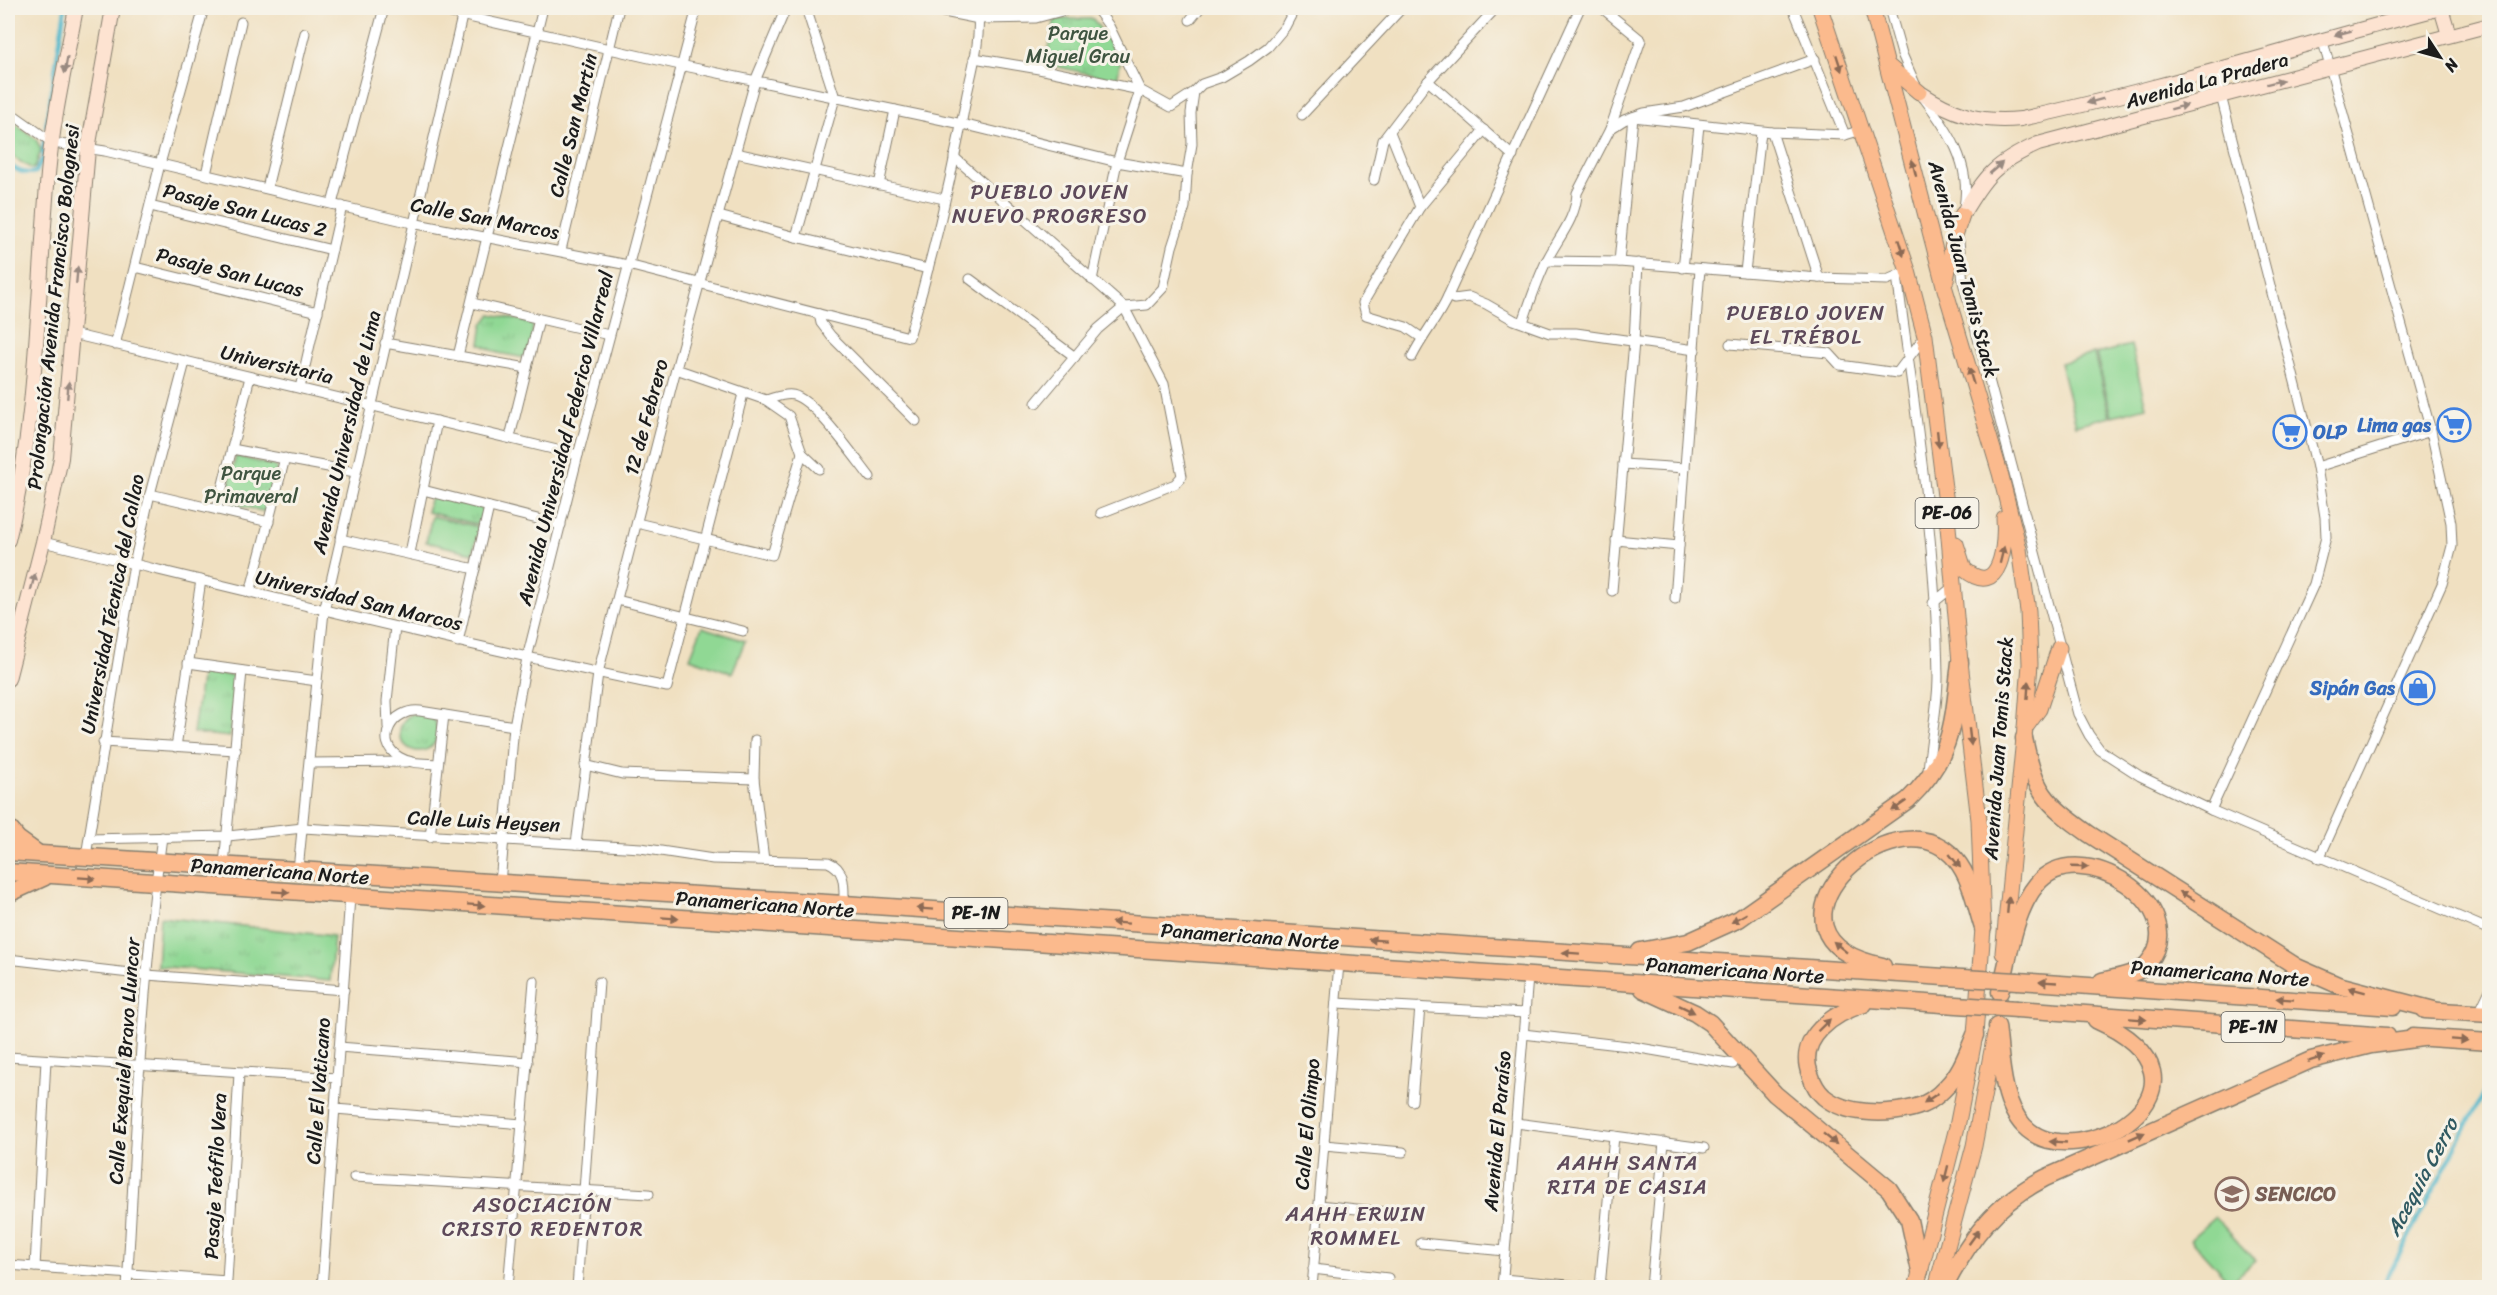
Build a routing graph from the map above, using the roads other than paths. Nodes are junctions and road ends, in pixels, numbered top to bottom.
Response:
1 (76, 8) edge
2 (112, 8) edge
3 (204, 8) edge
4 (384, 8) edge
5 (429, 8) edge
6 (543, 8) edge
7 (620, 8) edge
8 (697, 8) edge
9 (786, 8) edge
10 (806, 8) edge
11 (924, 8) edge
12 (977, 8) edge
13 (1073, 8) edge
14 (1096, 8) edge
15 (1200, 8) edge
16 (1295, 8) edge
17 (1402, 8) edge
18 (1496, 8) edge
19 (1580, 8) edge
20 (1602, 8) edge
21 (1700, 8) edge
22 (1705, 8) edge
23 (1793, 8) edge
24 (1821, 8) edge
25 (1872, 8) edge
26 (1889, 8) edge
27 (2441, 8) edge
28 (463, 11) edge
29 (979, 19) junction
30 (1190, 20) dead end
31 (241, 22) dead end
32 (2490, 25) edge
33 (537, 31) junction
34 (305, 33) dead end
35 (2450, 35) junction
36 (2322, 38) junction
37 (609, 50) junction
38 (974, 58) junction
39 (1815, 59) junction
40 (680, 65) junction
41 (1887, 65) junction
42 (2330, 68) junction
43 (2216, 69) junction
44 (755, 81) junction
45 (1428, 81) junction
46 (1140, 90) junction
47 (1919, 92) junction
48 (1194, 93) junction
49 (2221, 96) junction
50 (835, 98) junction
51 (896, 110) junction
52 (8, 111) edge
53 (1302, 115) dead end
54 (1633, 117) junction
55 (962, 124) junction
56 (1699, 126) junction
57 (1610, 129) junction
58 (1484, 130) junction
59 (1862, 130) junction
60 (1390, 132) junction
61 (1761, 132) junction
62 (1772, 132) junction
63 (1845, 135) junction
64 (52, 143) junction
65 (88, 149) junction
66 (736, 153) junction
67 (1513, 156) junction
68 (954, 157) junction
69 (1117, 162) junction
70 (160, 164) junction
71 (814, 170) junction
72 (206, 174) junction
73 (1187, 174) junction
74 (1374, 180) dead end
75 (879, 185) junction
76 (267, 189) junction
77 (944, 199) junction
78 (337, 205) junction
79 (150, 206) junction
80 (1420, 207) junction
81 (1962, 215) junction
82 (718, 216) junction
83 (412, 223) junction
84 (796, 237) junction
85 (486, 238) junction
86 (332, 250) junction
87 (561, 250) junction
88 (1546, 261) junction
89 (1619, 262) junction
90 (1638, 263) junction
91 (628, 265) junction
92 (135, 267) junction
93 (1683, 268) junction
94 (928, 269) junction
95 (1700, 269) junction
96 (1745, 272) junction
97 (1902, 273) junction
98 (1819, 278) junction
99 (970, 279) dead end
100 (1092, 280) junction
101 (700, 282) junction
102 (1945, 289) junction
103 (1448, 296) junction
104 (472, 303) junction
105 (1124, 307) junction
106 (318, 312) junction
107 (819, 314) junction
108 (539, 319) junction
109 (1523, 322) junction
110 (72, 334) junction
111 (609, 334) junction
112 (1925, 336) junction
113 (1422, 338) junction
114 (1634, 342) junction
115 (385, 343) junction
116 (1730, 344) dead end
117 (115, 345) junction
118 (1695, 350) junction
119 (458, 356) junction
120 (1075, 357) junction
121 (1412, 357) dead end
122 (1908, 358) junction
123 (185, 362) junction
124 (527, 368) junction
125 (676, 369) junction
126 (250, 377) junction
127 (300, 388) junction
128 (743, 394) junction
129 (766, 400) junction
130 (1036, 403) dead end
131 (371, 405) junction
132 (437, 421) junction
133 (916, 421) dead end
134 (2431, 431) junction
135 (510, 437) junction
136 (232, 448) junction
137 (802, 453) junction
138 (578, 455) junction
139 (285, 458) junction
140 (1623, 464) junction
141 (2317, 467) junction
142 (1685, 468) junction
143 (819, 469) dead end
144 (355, 472) junction
145 (2000, 473) junction
146 (870, 477) dead end
147 (423, 490) junction
148 (150, 494) junction
149 (1946, 504) junction
150 (489, 507) junction
151 (217, 508) junction
152 (1101, 513) dead end
153 (269, 522) junction
154 (637, 523) junction
155 (561, 525) junction
156 (340, 539) junction
157 (8, 540) edge
158 (706, 540) junction
159 (1616, 540) junction
160 (43, 542) junction
161 (1679, 546) junction
162 (410, 553) junction
163 (134, 564) junction
164 (475, 569) junction
165 (201, 580) junction
166 (1953, 586) junction
167 (1612, 591) dead end
168 (250, 592) junction
169 (1675, 599) dead end
170 (617, 600) junction
171 (1933, 603) junction
172 (324, 610) junction
173 (686, 616) junction
174 (395, 627) junction
175 (743, 631) dead end
176 (458, 642) junction
177 (2059, 648) junction
178 (1937, 651) junction
179 (1959, 656) junction
180 (527, 657) junction
181 (188, 663) junction
182 (242, 672) junction
183 (598, 673) junction
184 (8, 679) edge
185 (317, 681) junction
186 (1936, 702) junction
187 (444, 715) junction
188 (1954, 718) junction
189 (514, 726) junction
190 (388, 730) junction
191 (2025, 733) junction
192 (755, 740) dead end
193 (104, 742) junction
194 (176, 747) junction
195 (236, 750) junction
196 (409, 762) junction
197 (310, 763) junction
198 (437, 764) junction
199 (585, 765) junction
200 (754, 779) junction
201 (1928, 781) junction
202 (2211, 810) junction
203 (8, 827) edge
204 (303, 828) junction
205 (228, 836) junction
206 (162, 837) junction
207 (430, 837) junction
208 (89, 838) junction
209 (505, 840) junction
210 (576, 844) junction
211 (8, 852) edge
212 (36, 852) junction
213 (86, 856) junction
214 (2319, 859) junction
215 (764, 860) junction
216 (159, 861) junction
217 (224, 865) junction
218 (298, 870) junction
219 (8, 872) edge
220 (49, 876) junction
221 (155, 883) junction
222 (500, 883) junction
223 (8, 894) edge
224 (350, 897) junction
225 (844, 904) junction
226 (1983, 928) junction
227 (2490, 930) edge
228 (1610, 956) junction
229 (8, 959) edge
230 (1339, 963) junction
231 (147, 975) junction
232 (1913, 976) junction
233 (1528, 977) junction
234 (534, 981) dead end
235 (599, 982) dead end
236 (1634, 984) junction
237 (2087, 985) junction
238 (344, 990) junction
239 (2490, 990) edge
240 (2000, 992) junction
241 (1876, 1001) junction
242 (1335, 1002) junction
243 (1420, 1008) junction
244 (2433, 1010) junction
245 (1525, 1012) junction
246 (2484, 1013) edge
247 (2084, 1015) junction
248 (1997, 1026) junction
249 (1523, 1034) junction
250 (1975, 1035) junction
251 (2422, 1038) junction
252 (2490, 1042) edge
253 (339, 1047) junction
254 (8, 1057) edge
255 (45, 1060) junction
256 (528, 1062) junction
257 (1732, 1064) dead end
258 (140, 1067) junction
259 (239, 1072) junction
260 (337, 1078) junction
261 (1412, 1101) dead end
262 (335, 1109) junction
263 (1516, 1123) junction
264 (522, 1124) junction
265 (1614, 1136) junction
266 (1664, 1142) junction
267 (1324, 1145) junction
268 (1704, 1148) dead end
269 (1403, 1152) dead end
270 (354, 1177) dead end
271 (517, 1185) junction
272 (583, 1190) junction
273 (649, 1194) dead end
274 (1319, 1205) junction
275 (1394, 1213) dead end
276 (1421, 1243) dead end
277 (1505, 1251) junction
278 (8, 1265) edge
279 (34, 1268) junction
280 (1313, 1269) junction
281 (128, 1274) junction
282 (1388, 1278) dead end
283 (1918, 1279) edge
284 (1502, 1283) edge
285 (127, 1287) edge
286 (322, 1287) edge
287 (508, 1287) edge
288 (577, 1287) edge
289 (1312, 1287) edge
290 (1600, 1287) edge
291 (1651, 1287) edge
292 (1936, 1287) edge
293 (1944, 1287) edge

1 -> 64 main road, Prolongación Avenida Francisco Bolognesi
2 - 65 main road, Prolongación Avenida Francisco Bolognesi
3 - 70 street
4 - 78 street
5 - 28 street
6 - 33 street
7 - 37 street, Calle San Martin
8 - 40 street, Avenida Universidad Federico Villarreal
9 - 44 street, 12 de Febrero
10 - 50 street
11 - 29 street
12 - 29 street
13 - 29 street
14 - 46 street
15 - 30 street
16 - 48 street
17 - 53 street
18 - 45 street
19 - 67 street
20 - 57 street
21 - 22 street
23 - 39 street
24 -> 59 main road, Avenida Juan Tomis Stack / PE-06
25 - 41 main road, Avenida Juan Tomis Stack / PE-06
26 - 47 street, Avenida Juan Tomis Stack
27 - 35 main road
27 -> 36 main road, Avenida La Pradera
28 - 33 street
28 - 83 street, Avenida Universidad de Lima
29 - 38 street
31 - 72 street
32 - 35 main road, Avenida La Pradera
33 - 37 street
33 - 85 street
34 - 76 street
35 - 42 main road, Avenida La Pradera
36 - 42 street
36 - 43 main road, Avenida La Pradera
37 - 40 street
37 - 87 street, Calle San Martin
38 - 46 street
38 - 55 street
39 - 54 street
39 - 63 street
40 - 44 street
40 - 91 street, Avenida Universidad Federico Villarreal
41 - 47 main road
102 -> 41 main road, Avenida Juan Tomis Stack / PE-06
49 -> 42 main road, Avenida La Pradera
42 - 134 street
43 -> 47 main road, Avenida La Pradera
43 - 49 street
44 - 50 street
44 - 66 street, 12 de Febrero
45 - 58 street
45 - 60 street
46 - 48 street
46 - 69 street
47 - 81 street, Avenida Juan Tomis Stack
48 - 73 street
81 -> 49 main road, Avenida La Pradera
49 - 141 street
50 - 51 street
50 - 71 street
51 - 55 street
51 - 75 street
52 - 64 street
54 - 56 street
54 - 57 street
54 - 89 street
55 - 68 street
55 - 69 street
56 - 61 street
56 - 93 street
57 - 88 street
58 - 67 street
58 - 80 street
59 - 63 street
59 -> 97 main road, Avenida Juan Tomis Stack / PE-06
60 - 74 street
60 - 80 street
61 - 62 street
61 - 96 street
62 - 63 street
62 - 98 street
64 - 65 street, Calle San Marcos
64 - 157 main road, Prolongación Avenida Francisco Bolognesi
65 - 70 street, Calle San Marcos
110 -> 65 main road, Prolongación Avenida Francisco Bolognesi
66 - 71 street
66 - 82 street, 12 de Febrero
67 - 103 street
68 - 77 street
68 - 100 street
69 - 73 street
69 - 100 street
70 - 72 street, Calle San Marcos
70 - 79 street
71 - 75 street
71 - 84 street
72 - 76 street, Calle San Marcos
73 - 105 street
75 - 77 street
76 - 78 street, Calle San Marcos
77 - 94 street
78 - 83 street, Calle San Marcos
78 - 86 street
79 - 86 street, Pasaje San Lucas 2
79 - 92 street
80 - 113 street
81 - 102 main road, PE-06
81 - 177 street, Avenida Juan Tomis Stack
82 - 84 street
82 - 101 street, 12 de Febrero
83 - 85 street, Calle San Marcos
83 - 115 street, Avenida Universidad de Lima
84 - 94 street
85 - 87 street, Calle San Marcos
85 - 104 street
86 - 106 street
87 - 91 street, Calle San Marcos
88 - 89 street
88 - 109 street
89 - 90 street
90 - 93 street
90 - 114 street
91 - 101 street, Calle San Marcos
91 - 111 street, Avenida Universidad Federico Villarreal
92 - 106 street, Pasaje San Lucas
92 - 117 street
93 - 95 street
94 - 107 street, Calle San Marcos
95 - 96 street
95 - 118 street
96 - 98 street
97 - 98 street
97 - 112 main road, Avenida Juan Tomis Stack / PE-06
97 - 122 street, Avenida Juan Tomis Stack
99 - 120 street
100 - 105 street
101 - 107 street, Calle San Marcos
101 - 125 street, 12 de Febrero
145 -> 102 main road, Avenida Juan Tomis Stack / PE-06
103 - 109 street
103 - 113 street
104 - 108 street
104 - 119 street
105 - 120 street
105 - 152 street
106 - 127 street
107 - 133 street
108 - 111 street
108 - 124 street
109 - 114 street
110 - 117 street, Universitaria
160 -> 110 main road, Prolongación Avenida Francisco Bolognesi
111 - 138 street, Avenida Universidad Federico Villarreal
112 - 122 street
112 -> 149 main road, Avenida Juan Tomis Stack / PE-06
113 - 121 street
114 - 118 street
114 - 140 street
115 - 119 street
115 - 131 street, Avenida Universidad de Lima
116 - 122 street
117 - 123 street, Universitaria
118 - 142 street
119 - 124 street
120 - 130 street
122 - 171 street, Avenida Juan Tomis Stack
123 - 126 street, Universitaria
123 - 148 street, Universidad Técnica del Callao
124 - 135 street
125 - 128 street
125 - 154 street, 12 de Febrero
126 - 127 street, Universitaria
126 - 136 street
127 - 131 street, Universitaria
128 - 129 street
128 - 158 street
129 - 137 street
129 - 146 street
131 - 132 street, Universitaria
131 - 144 street, Avenida Universidad de Lima
132 - 135 street, Universitaria
132 - 147 street
134 - 141 street
134 - 214 street
135 - 138 street, Universitaria
136 - 139 street
136 - 151 street
137 - 143 street
137 - 158 street
138 - 155 street, Avenida Universidad Federico Villarreal
139 - 144 street
139 - 153 street
140 - 142 street
140 - 159 street
141 - 202 street
142 - 161 street
144 - 156 street, Avenida Universidad de Lima
149 -> 145 main road
191 -> 145 main road, Avenida Juan Tomis Stack / PE-06
147 - 150 street
147 - 162 street
148 - 151 street
148 - 163 street, Universidad Técnica del Callao
149 - 166 main road, Avenida Juan Tomis Stack / PE-06
150 - 155 street
150 - 164 street
151 - 153 street
153 - 168 street
154 - 158 street
154 - 170 street, 12 de Febrero
155 - 180 street, Avenida Universidad Federico Villarreal
156 - 162 street
156 - 172 street, Avenida Universidad de Lima
158 - 173 street
159 - 161 street
159 - 167 street
160 - 163 street, Universidad San Marcos
184 -> 160 main road, Prolongación Avenida Francisco Bolognesi
161 - 169 street
162 - 164 street
163 - 165 street, Universidad San Marcos
163 - 193 street, Universidad Técnica del Callao
164 - 176 street
165 - 168 street, Universidad San Marcos
165 - 181 street
166 - 171 street
166 - 179 main road, Avenida Juan Tomis Stack / PE-06
168 - 172 street, Universidad San Marcos
170 - 173 street
170 - 183 street, 12 de Febrero
171 - 178 street, Avenida Juan Tomis Stack
172 - 174 street, Universidad San Marcos
172 - 185 street, Avenida Universidad de Lima
173 - 175 street
173 - 183 street, Universidad San Marcos
174 - 176 street, Universidad San Marcos
174 - 190 street
176 - 180 street, Universidad San Marcos
177 - 191 main road
177 - 202 street, Avenida Juan Tomis Stack
178 - 179 street
178 - 186 street, Avenida Juan Tomis Stack
179 - 188 highway
179 -> 226 main road, Avenida Juan Tomis Stack / PE-06
180 - 183 street, Universidad San Marcos
180 - 189 street, Avenida Universidad Federico Villarreal
181 - 182 street
181 - 194 street
182 - 185 street
182 - 195 street
183 - 199 street, 12 de Febrero
185 - 197 street, Avenida Universidad de Lima
186 - 188 street
186 - 201 street, Avenida Juan Tomis Stack
187 - 189 street
187 - 190 street
187 - 198 street
188 - 201 highway
189 - 209 street, Avenida Universidad Federico Villarreal
190 - 196 street
240 -> 191 main road, Avenida Juan Tomis Stack / PE-06
244 -> 191 highway
192 - 200 street
193 - 194 street
193 - 208 street, Universidad Técnica del Callao
194 - 195 street
195 - 205 street
196 - 197 street
196 - 198 street
197 - 204 street, Avenida Universidad de Lima
198 - 207 street
199 - 200 street
199 - 210 street, 12 de Febrero
200 - 215 street
201 -> 228 highway
202 - 214 street, Avenida Juan Tomis Stack
203 - 212 highway
204 - 205 street, Calle Luis Heysen
204 - 207 street, Calle Luis Heysen
204 - 218 street, Avenida Universidad de Lima
205 - 206 street, Calle Luis Heysen
205 - 217 street
206 - 208 street, Calle Luis Heysen
206 - 216 street, Calle Exequiel Bravo Lluncor
207 - 209 street, Calle Luis Heysen
208 - 213 street, Universidad Técnica del Callao
209 - 210 street, Calle Luis Heysen
209 - 222 street, Avenida Universidad Federico Villarreal
210 - 215 street, Calle Luis Heysen
211 - 212 highway, Panamericana Norte / PE-1N
212 - 213 highway, Panamericana Norte / PE-1N
213 - 216 highway, Panamericana Norte / PE-1N
214 - 227 street, Avenida Juan Tomis Stack
215 - 225 street, Calle Luis Heysen
216 - 217 highway, Panamericana Norte / PE-1N
216 - 221 street, Calle Exequiel Bravo Lluncor
217 - 218 highway, Panamericana Norte / PE-1N
218 - 222 highway, Panamericana Norte / PE-1N
219 - 220 highway, Panamericana Norte / PE-1N
220 -> 221 highway, Panamericana Norte / PE-1N
220 - 223 highway
221 -> 224 highway, Panamericana Norte / PE-1N
221 - 231 street, Calle Exequiel Bravo Lluncor
222 - 225 highway, Panamericana Norte / PE-1N
224 -> 230 highway, Panamericana Norte / PE-1N
224 - 238 street, Calle El Vaticano
228 -> 225 highway, Panamericana Norte / PE-1N
232 -> 226 highway
226 - 250 main road, Avenida Juan Tomis Stack / PE-06
228 - 232 highway, Panamericana Norte / PE-1N
229 - 231 street
230 - 233 highway, Panamericana Norte / PE-1N
230 - 242 street, Calle El Olimpo
231 - 238 street
231 - 258 street, Calle Exequiel Bravo Lluncor
237 -> 232 highway, Panamericana Norte / PE-1N, bridge
233 - 236 highway, Panamericana Norte / PE-1N
233 - 245 street, Avenida El Paraíso
234 - 256 street
235 - 272 street
236 - 241 highway, Panamericana Norte / PE-1N
236 -> 283 highway
240 -> 237 highway
244 -> 237 highway, Panamericana Norte / PE-1N
238 - 253 street, Calle El Vaticano
239 - 246 street
240 - 248 main road, Avenida Juan Tomis Stack / PE-06
241 - 247 highway, Panamericana Norte / PE-1N, bridge
250 -> 241 highway
242 - 243 street
242 - 267 street, Calle El Olimpo
243 - 245 street
243 - 261 street
244 - 246 highway, Panamericana Norte / PE-1N
245 - 249 street, Avenida El Paraíso
247 -> 248 highway
247 -> 251 highway, Panamericana Norte / PE-1N
248 - 292 main road, Avenida Juan Tomis Stack
249 - 257 street
249 - 263 street, Avenida El Paraíso
250 -> 283 main road, Avenida Juan Tomis Stack
251 -> 252 highway, Panamericana Norte / PE-1N
293 -> 251 highway
253 - 256 street
253 - 260 street, Calle El Vaticano
254 - 255 street
255 - 258 street
255 - 279 street
256 - 264 street
258 - 259 street
258 - 281 street, Calle Exequiel Bravo Lluncor
259 - 260 street
259 - 281 street, Pasaje Teófilo Vera
260 - 262 street, Calle El Vaticano
262 - 264 street
262 - 286 street, Calle El Vaticano
263 - 265 street
263 - 277 street, Avenida El Paraíso
264 - 271 street
265 - 266 street
265 - 290 street
266 - 268 street
266 - 291 street
267 - 269 street
267 - 274 street, Calle El Olimpo
270 - 271 street
271 - 272 street
271 - 287 street
272 - 273 street
272 - 288 street
274 - 275 street
274 - 280 street, Calle El Olimpo
276 - 277 street
277 - 284 street, Avenida El Paraíso
278 - 279 street
279 - 281 street
280 - 282 street
280 - 289 street, Calle El Olimpo
281 - 285 street, Calle Exequiel Bravo Lluncor
284 - 290 street

